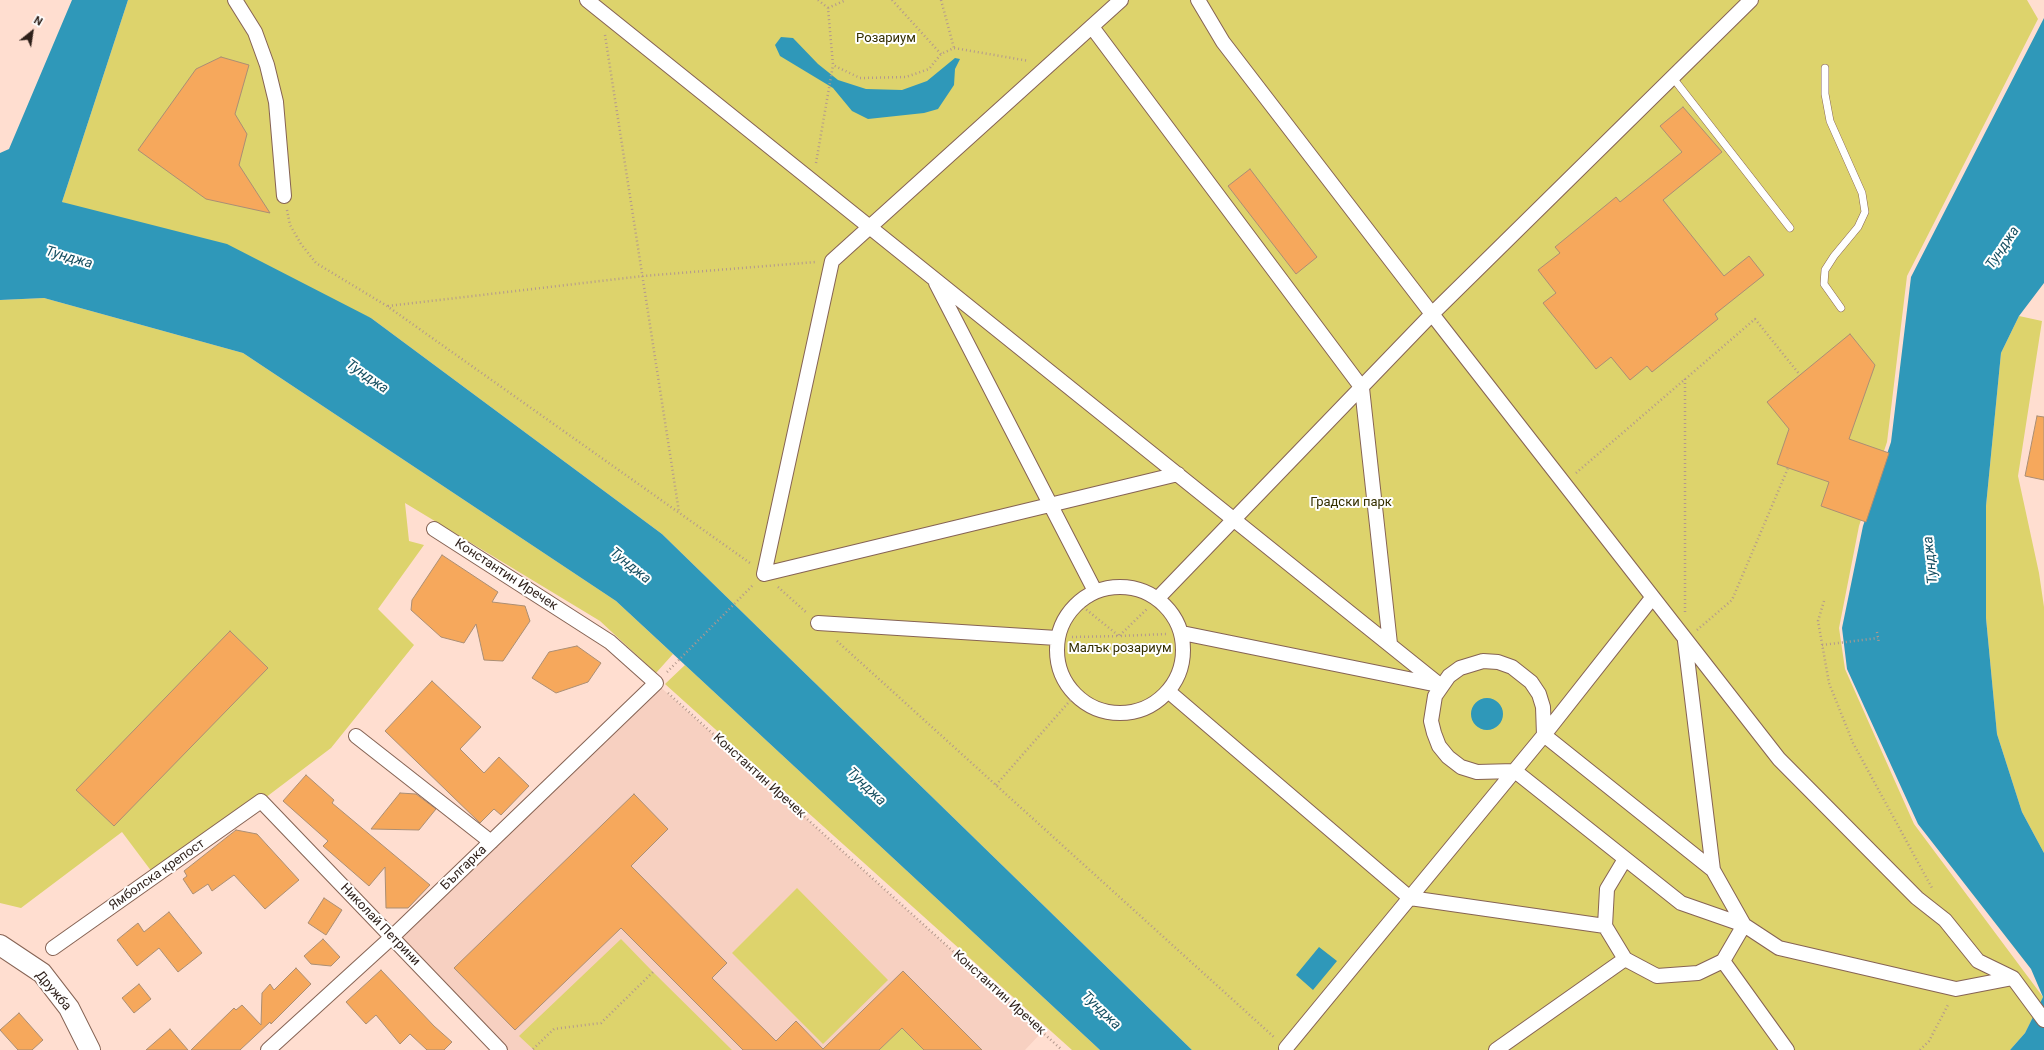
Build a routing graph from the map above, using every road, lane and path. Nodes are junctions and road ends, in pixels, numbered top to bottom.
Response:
1 (235, 0) edge
2 (587, 0) edge
3 (818, 0) edge
4 (846, 0) edge
5 (892, 0) edge
6 (941, 0) edge
7 (1121, 0) edge
8 (1198, 0) edge
9 (1751, 0) edge
10 (828, 8) junction
11 (601, 11) junction
12 (1092, 27) junction
13 (954, 48) junction
14 (941, 54) junction
15 (833, 65) junction
16 (1049, 65) junction
17 (1825, 68) dead end
18 (1673, 78) junction
19 (813, 181) junction
20 (284, 196) joint
21 (870, 227) junction
22 (1790, 228) dead end
23 (832, 261) junction
24 (643, 276) junction
25 (933, 277) junction
26 (387, 306) junction
27 (1841, 308) dead end
28 (1432, 314) junction
29 (1800, 375) dead end
30 (1685, 379) junction
31 (1362, 388) junction
32 (1788, 468) dead end
33 (1178, 474) junction
34 (1563, 484) junction
35 (1051, 506) junction
36 (679, 512) junction
37 (1235, 520) junction
38 (434, 530) dead end
39 (764, 574) junction
40 (1094, 591) junction
41 (1158, 598) junction
42 (1652, 598) junction
43 (1824, 601) dead end
44 (1077, 602) junction
45 (818, 623) junction
46 (1877, 632) dead end
47 (1182, 633) junction
48 (1120, 636) junction
49 (1057, 638) junction
50 (1878, 638) junction
51 (1685, 640) junction
52 (1879, 643) dead end
53 (1390, 644) junction
54 (1822, 645) junction
55 (656, 683) junction
56 (1441, 686) junction
57 (1168, 691) junction
58 (1075, 695) junction
59 (1544, 735) junction
60 (356, 736) dead end
61 (1515, 771) junction
62 (996, 785) junction
63 (261, 801) joint
64 (491, 842) junction
65 (1625, 859) junction
66 (1713, 870) junction
67 (1932, 889) dead end
68 (1410, 898) junction
69 (1744, 925) junction
70 (1605, 926) junction
71 (392, 937) junction
72 (0, 945) edge
73 (52, 948) dead end
74 (1625, 959) junction
75 (1723, 961) junction
76 (653, 972) dead end
77 (2013, 978) junction
78 (1956, 988) junction
79 (2044, 1020) edge
80 (1286, 1048) joint
81 (533, 1049) edge
82 (90, 1050) edge
83 (268, 1050) edge
84 (500, 1050) edge
85 (1062, 1050) edge
86 (1496, 1050) edge
87 (1787, 1050) edge
88 (1920, 1050) edge

1 - 20 street
2 - 11 street
3 - 10 path
4 - 10 path
5 - 14 path
6 - 13 path
7 - 12 street
8 - 28 street
9 - 18 street
10 - 15 path
11 - 19 street
11 - 24 path
12 - 16 street
12 - 31 street
13 - 14 path
13 - 16 path
14 - 15 path
15 - 19 path
16 - 21 street
17 - 27 lane
18 - 22 lane
18 - 28 street
19 - 21 street
20 - 26 path
21 - 23 street
21 - 25 street
23 - 24 path
23 - 39 street
24 - 26 path
24 - 36 path
25 - 33 street
25 - 35 street
26 - 36 path
28 - 31 street
28 - 34 street
29 - 30 path
30 - 34 path
30 - 51 path
31 - 37 street
31 - 53 street
32 - 51 path
33 - 35 street
33 - 37 street
34 - 42 street
35 - 39 street
35 - 40 street
36 - 39 path
37 - 41 street
37 - 53 street
38 - 55 street, Константин Иречек
39 - 45 path
39 - 55 path
40 - 41 street
40 - 44 street
41 - 47 street
41 - 48 path
42 - 51 street
42 - 59 street
43 - 54 path
44 - 48 path
44 - 49 street
45 - 49 street
45 - 62 path
46 - 50 path
47 - 48 path
47 - 56 street
47 - 57 street
48 - 49 path
49 - 58 street
50 - 52 path
50 - 54 path
51 - 66 street
51 - 77 street
53 - 56 street
54 - 67 path
55 - 64 street, Българка
55 - 85 path, Константин Иречек
56 - 59 street
56 - 61 street
57 - 58 street
57 - 68 street
58 - 62 path
59 - 61 street
59 - 66 street
60 - 64 street
61 - 65 street
61 - 68 street
62 - 80 path
63 - 71 street, Николай Петрини
63 - 73 street, Ямболска крепост
64 - 71 street, Българка
65 - 69 street
65 - 70 street
66 - 69 street
68 - 70 street
68 - 80 street
69 - 75 street
69 - 78 street
70 - 74 street
71 - 83 street, Българка
71 - 84 street, Николай Петрини
72 - 82 street, Дружба
74 - 75 street
74 - 86 street
75 - 87 street
76 - 81 path
77 - 78 street
77 - 79 street
78 - 88 path

